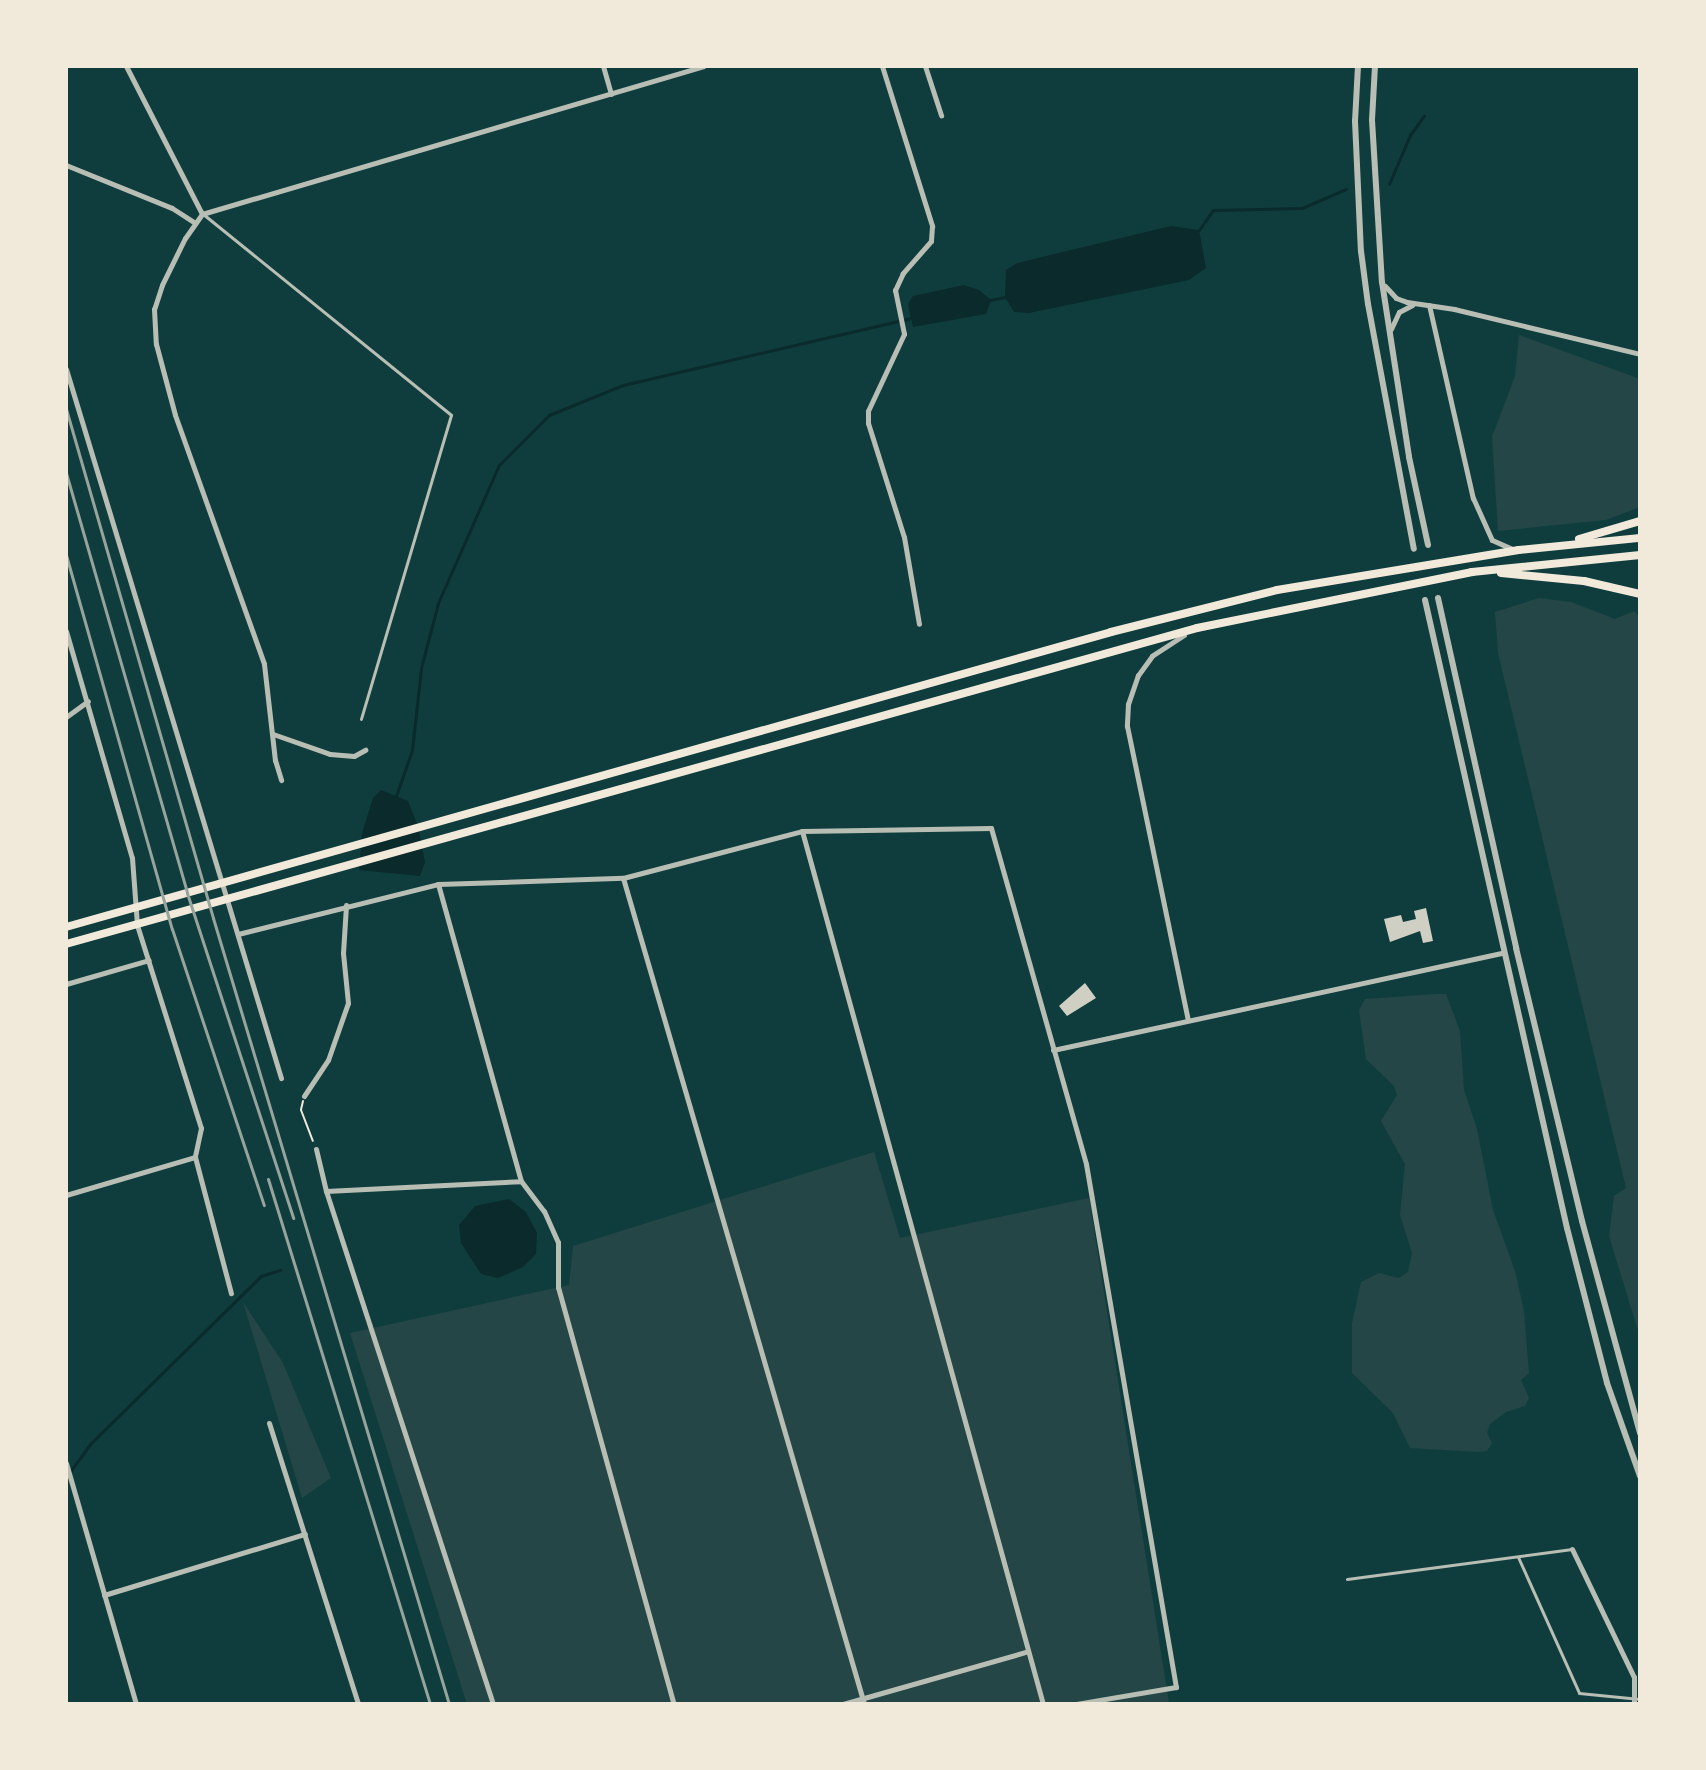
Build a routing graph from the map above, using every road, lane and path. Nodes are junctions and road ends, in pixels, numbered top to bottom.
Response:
1 (126, 66) edge
2 (603, 66) edge
3 (704, 66) edge
4 (882, 66) edge
5 (925, 66) edge
6 (1358, 66) edge
7 (1375, 66) edge
8 (611, 94) junction
9 (941, 115) dead end
10 (66, 165) edge
11 (202, 214) junction
12 (195, 223) junction
13 (1382, 282) junction
14 (1415, 304) junction
15 (1429, 305) junction
16 (1390, 330) junction
17 (1640, 354) edge
18 (66, 369) edge
19 (1640, 521) edge
20 (1640, 538) edge
21 (1428, 545) dead end
22 (1555, 545) junction
23 (1414, 549) dead end
24 (1519, 550) junction
25 (1640, 555) edge
26 (1472, 572) junction
27 (1640, 594) edge
28 (1438, 598) dead end
29 (1425, 600) dead end
30 (919, 624) dead end
31 (1197, 628) junction
32 (66, 631) edge
33 (88, 701) junction
34 (66, 717) edge
35 (361, 719) dead end
36 (273, 734) junction
37 (365, 750) dead end
38 (281, 780) dead end
39 (802, 831) junction
40 (623, 878) junction
41 (438, 884) junction
42 (346, 905) junction
43 (66, 927) edge
44 (238, 934) junction
45 (66, 944) edge
46 (1503, 953) junction
47 (149, 960) junction
48 (66, 984) edge
49 (1188, 1020) junction
50 (1053, 1050) junction
51 (281, 1078) dead end
52 (304, 1096) dead end
53 (301, 1110) dead end
54 (316, 1149) joint
55 (195, 1157) junction
56 (521, 1181) junction
57 (326, 1191) junction
58 (66, 1195) edge
59 (231, 1293) dead end
60 (269, 1423) dead end
61 (1640, 1433) edge
62 (66, 1463) edge
63 (1640, 1476) edge
64 (305, 1534) junction
65 (1572, 1549) joint
66 (1518, 1557) junction
67 (1347, 1579) dead end
68 (104, 1595) junction
69 (1026, 1652) junction
70 (1632, 1696) junction
71 (1640, 1699) edge
72 (863, 1701) edge
73 (136, 1704) edge
74 (358, 1704) edge
75 (493, 1704) edge
76 (674, 1704) edge
77 (843, 1704) edge
78 (1043, 1704) edge
79 (1076, 1704) edge
80 (1634, 1704) edge

1 - 11 street
2 - 8 street
3 - 8 street
4 - 30 street
5 - 9 street
6 - 23 street
7 - 13 street
8 - 11 street
10 - 12 street
11 - 12 street
11 - 35 lane
12 - 36 street
13 - 14 street
13 - 16 street
14 - 15 street
14 - 16 street
15 - 17 street
15 - 24 street
16 - 21 street
18 - 44 street
19 - 22 main road
20 - 22 main road
22 - 24 main road
24 - 43 main road
25 - 26 main road
26 - 27 main road
26 - 31 main road
28 - 61 street
29 - 46 street
31 - 45 main road
31 - 49 street
32 - 33 street
33 - 34 street
33 - 47 street
36 - 37 street
36 - 38 street
39 - 40 street
39 - 50 street
39 - 69 street
40 - 41 street
40 - 72 street
41 - 42 street
41 - 56 street
42 - 44 street
42 - 52 street
44 - 51 street
46 - 49 street
46 - 63 street
47 - 48 street
47 - 55 street
49 - 50 street
50 - 79 street
53 - 54 path
54 - 57 street
55 - 58 street
55 - 59 street
56 - 57 street
56 - 76 street
57 - 75 street
60 - 64 street
62 - 68 street
64 - 68 street
64 - 74 street
65 - 66 lane
65 - 70 street
66 - 67 lane
66 - 70 lane
68 - 73 street
69 - 72 street
69 - 78 street
70 - 71 lane
70 - 80 street
72 - 77 street

